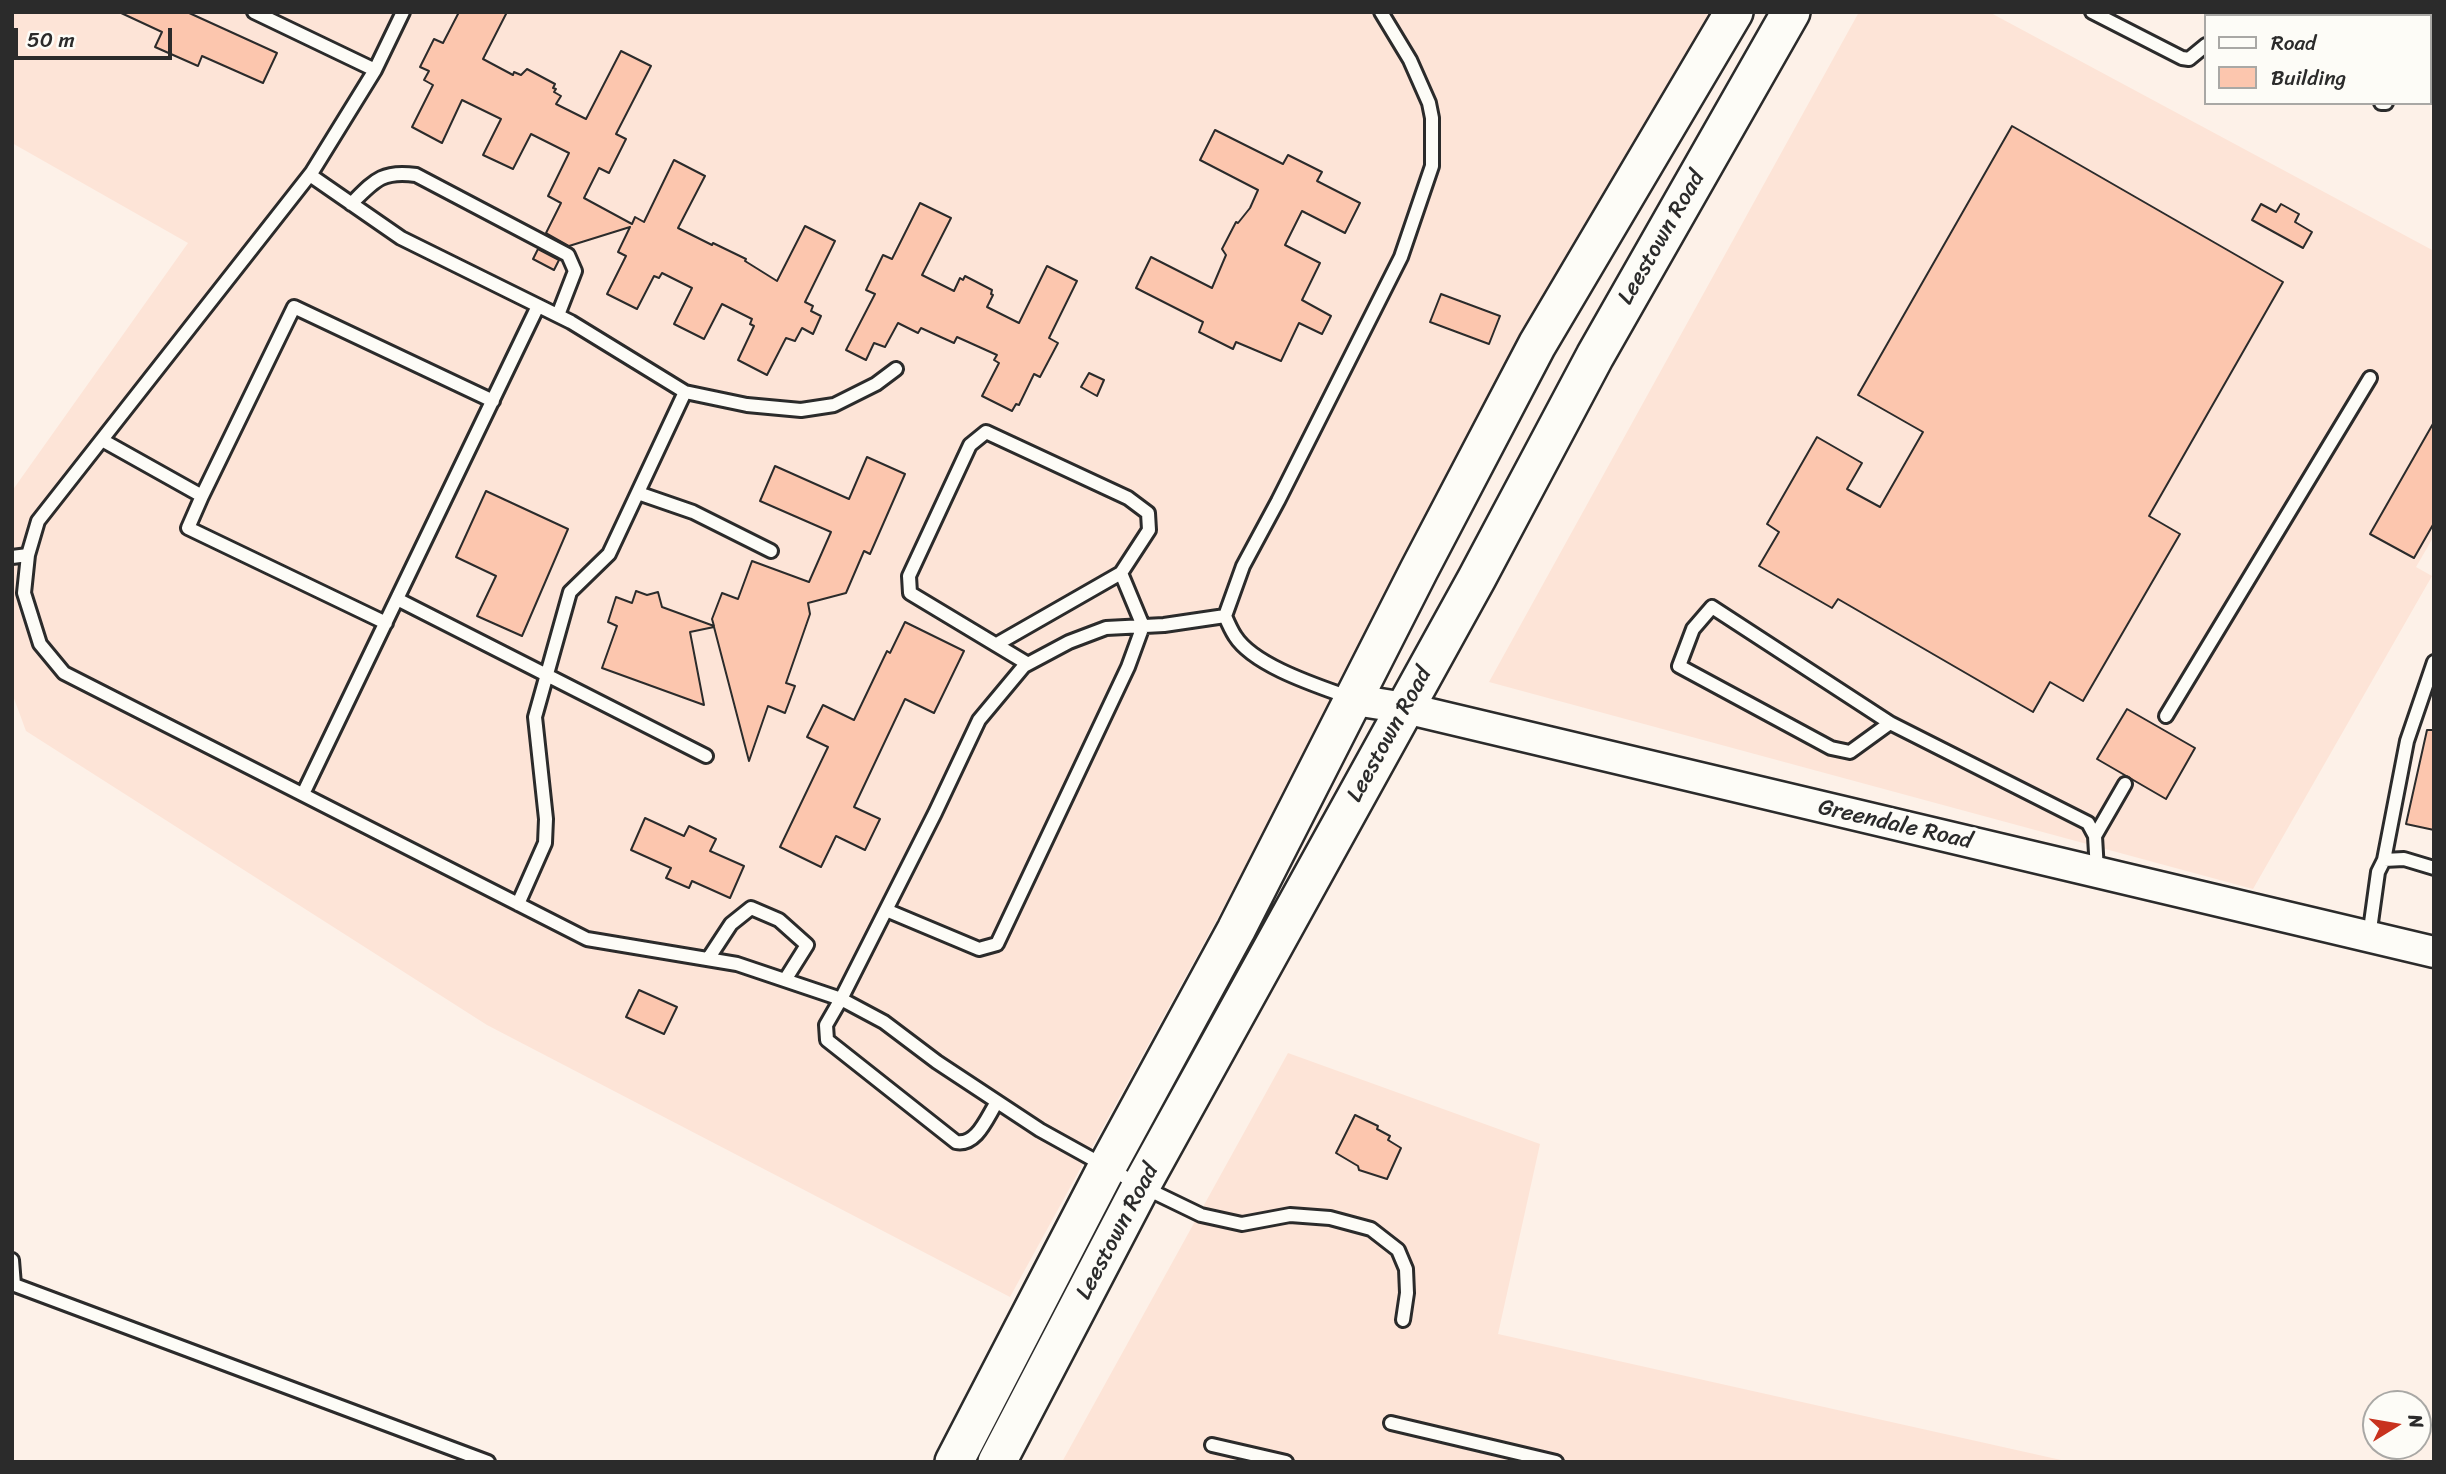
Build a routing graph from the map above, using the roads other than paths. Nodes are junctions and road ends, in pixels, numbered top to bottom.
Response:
1 (254, 12) edge
2 (403, 12) edge
3 (1381, 12) edge
4 (1734, 12) edge
5 (1791, 12) edge
6 (2092, 12) edge
7 (2204, 47) edge
8 (375, 70) junction
9 (310, 175) junction
10 (351, 204) junction
11 (538, 306) junction
12 (558, 315) junction
13 (895, 369) dead end
14 (2370, 378) dead end
15 (685, 392) junction
16 (493, 401) junction
17 (102, 440) junction
18 (638, 493) junction
19 (202, 496) junction
20 (771, 551) dead end
21 (28, 555) junction
22 (12, 557) edge
23 (1121, 573) junction
24 (397, 599) junction
25 (1225, 616) junction
26 (386, 623) junction
27 (1143, 626) junction
28 (997, 644) junction
29 (2434, 662) edge
30 (1028, 664) junction
31 (547, 674) junction
32 (1355, 699) junction
33 (1405, 708) junction
34 (2166, 716) dead end
35 (1890, 723) junction
36 (706, 756) dead end
37 (2125, 785) dead end
38 (303, 794) junction
39 (2095, 836) junction
40 (2384, 860) junction
41 (2434, 868) edge
42 (2097, 873) junction
43 (518, 904) junction
44 (886, 910) junction
45 (2369, 937) junction
46 (2434, 952) edge
47 (708, 959) junction
48 (785, 980) junction
49 (841, 999) junction
50 (997, 1102) junction
51 (1107, 1167) junction
52 (1141, 1186) junction
53 (12, 1260) edge
54 (13, 1285) edge
55 (1403, 1320) dead end
56 (1391, 1423) dead end
57 (1212, 1445) dead end
58 (488, 1462) edge
59 (954, 1462) edge
60 (997, 1462) edge
61 (1286, 1462) edge
62 (1556, 1462) edge

1 - 8 lane
2 - 8 lane
3 - 25 lane
4 - 32 main road, Leestown Road
5 - 33 main road, Leestown Road
6 - 7 lane
8 - 9 lane
9 - 10 lane
9 - 17 lane
10 - 11 lane
10 - 12 lane
11 - 12 lane
11 - 16 lane
12 - 15 lane
13 - 15 lane
14 - 34 lane
15 - 18 lane
16 - 19 lane
16 - 24 lane
17 - 19 lane
17 - 21 lane
18 - 20 lane
18 - 31 lane
19 - 26 lane
21 - 22 lane
21 - 38 lane
23 - 27 lane
23 - 28 lane
23 - 28 lane
24 - 26 lane
24 - 31 lane
25 - 27 lane
25 - 32 lane
26 - 38 lane
27 - 30 lane
27 - 44 lane
28 - 30 lane
29 - 40 lane
30 - 44 lane
31 - 36 lane
31 - 43 lane
32 - 33 street, Greendale Road
32 - 51 main road, Leestown Road
33 - 42 street, Greendale Road
33 - 52 main road, Leestown Road
35 - 35 lane
35 - 39 lane
37 - 39 lane
38 - 43 lane
39 - 42 lane
40 - 41 lane
40 - 45 lane
42 - 45 street, Greendale Road
43 - 47 lane
44 - 49 lane
45 - 46 street, Greendale Road
47 - 48 lane
47 - 48 lane
48 - 49 lane
49 - 50 lane
49 - 50 lane
50 - 51 lane
51 - 52 lane
51 - 59 main road, Leestown Road
52 - 55 lane
52 - 60 main road, Leestown Road
53 - 54 lane
54 - 58 lane
56 - 62 lane
57 - 61 lane

